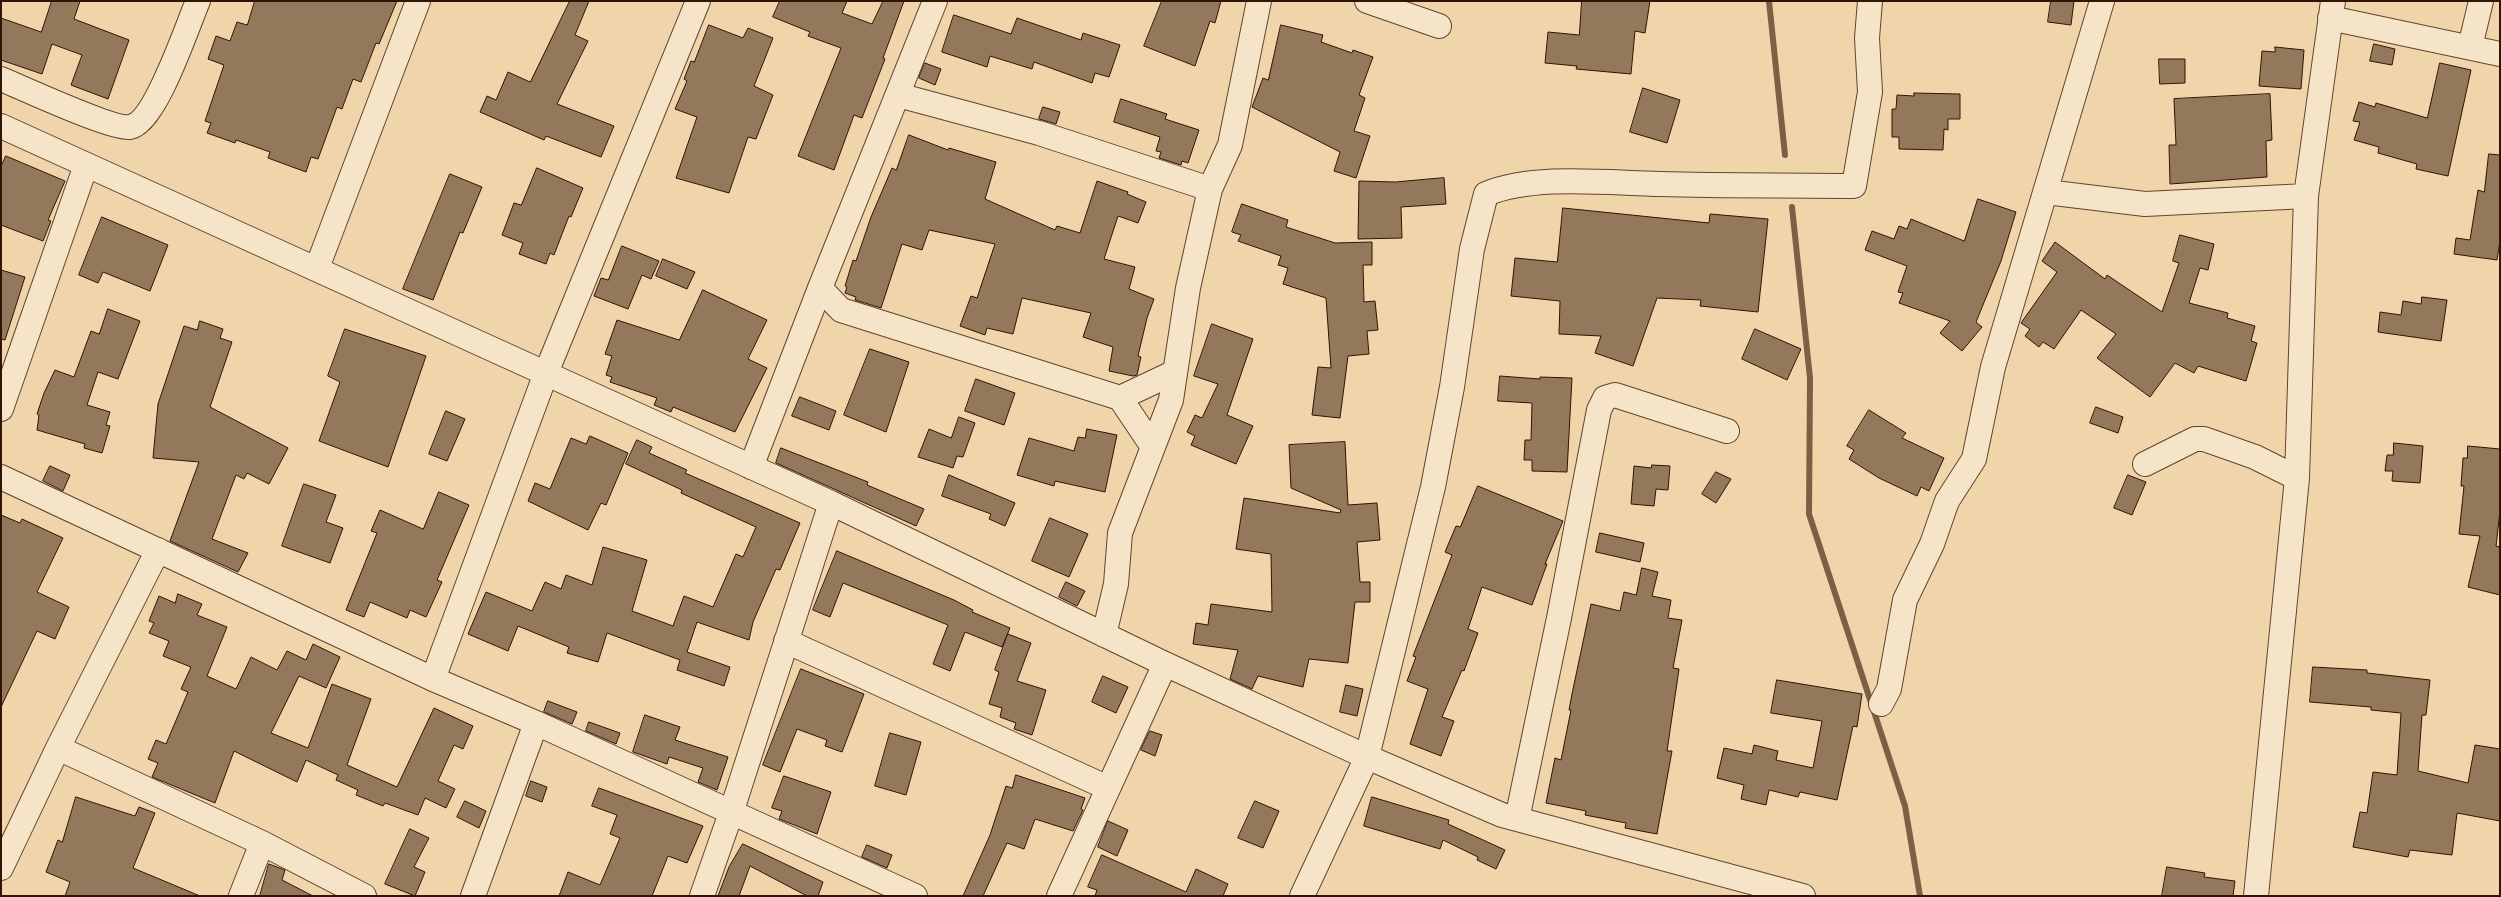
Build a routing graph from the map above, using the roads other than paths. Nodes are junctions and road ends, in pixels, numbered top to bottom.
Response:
1 (198, 1) edge
2 (418, 1) edge
3 (698, 1) edge
4 (935, 1) edge
5 (1259, 1) edge
6 (1368, 1) edge
7 (1870, 1) edge
8 (2102, 1) edge
9 (2480, 1) edge
10 (2332, 10) edge
11 (1440, 26) dead end
12 (2470, 48) junction
13 (2500, 54) edge
14 (1, 79) edge
15 (898, 95) junction
16 (1, 126) edge
17 (86, 164) junction
18 (1210, 189) junction
19 (2046, 192) junction
20 (2306, 196) junction
21 (317, 268) junction
22 (820, 288) junction
23 (841, 310) junction
24 (807, 323) junction
25 (1175, 372) junction
26 (546, 373) junction
27 (1120, 398) junction
28 (1, 409) edge
29 (1727, 431) dead end
30 (1153, 447) junction
31 (2145, 464) dead end
32 (751, 466) junction
33 (1, 477) edge
34 (2297, 478) junction
35 (831, 503) junction
36 (158, 550) junction
37 (1104, 634) junction
38 (786, 641) junction
39 (1165, 664) junction
40 (433, 679) junction
41 (1881, 704) dead end
42 (536, 723) junction
43 (58, 748) junction
44 (1367, 757) junction
45 (1108, 788) junction
46 (731, 813) junction
47 (1517, 819) junction
48 (262, 843) junction
49 (1, 868) edge
50 (241, 896) edge
51 (364, 896) edge
52 (473, 896) edge
53 (702, 896) edge
54 (915, 896) edge
55 (1058, 896) edge
56 (1302, 896) edge
57 (1803, 896) edge
58 (2256, 896) edge

1 - 14 street
2 - 21 street
3 - 26 street
4 - 15 street
5 - 18 street
6 - 11 street
7 - 44 street
8 - 19 street
9 - 12 street
10 - 12 street
10 - 20 street
12 - 13 street
15 - 18 street
15 - 22 street
16 - 17 street
17 - 21 street
17 - 28 street
18 - 25 street
19 - 20 street
19 - 41 street
20 - 34 street
21 - 26 street
22 - 23 street
22 - 24 street
23 - 24 street
23 - 27 street
24 - 32 street
25 - 27 street
25 - 30 street
26 - 32 street
26 - 40 street
27 - 30 street
29 - 47 street
30 - 37 street
31 - 34 street
32 - 35 street
33 - 36 street
34 - 58 street
35 - 37 street
35 - 38 street
36 - 40 street
36 - 43 street
37 - 39 street
38 - 45 street
38 - 46 street
39 - 44 street
39 - 45 street
40 - 42 street
42 - 46 street
42 - 52 street
43 - 48 street
43 - 49 street
44 - 47 street
44 - 56 street
45 - 55 street
46 - 53 street
46 - 54 street
47 - 57 street
48 - 50 street
48 - 51 street

